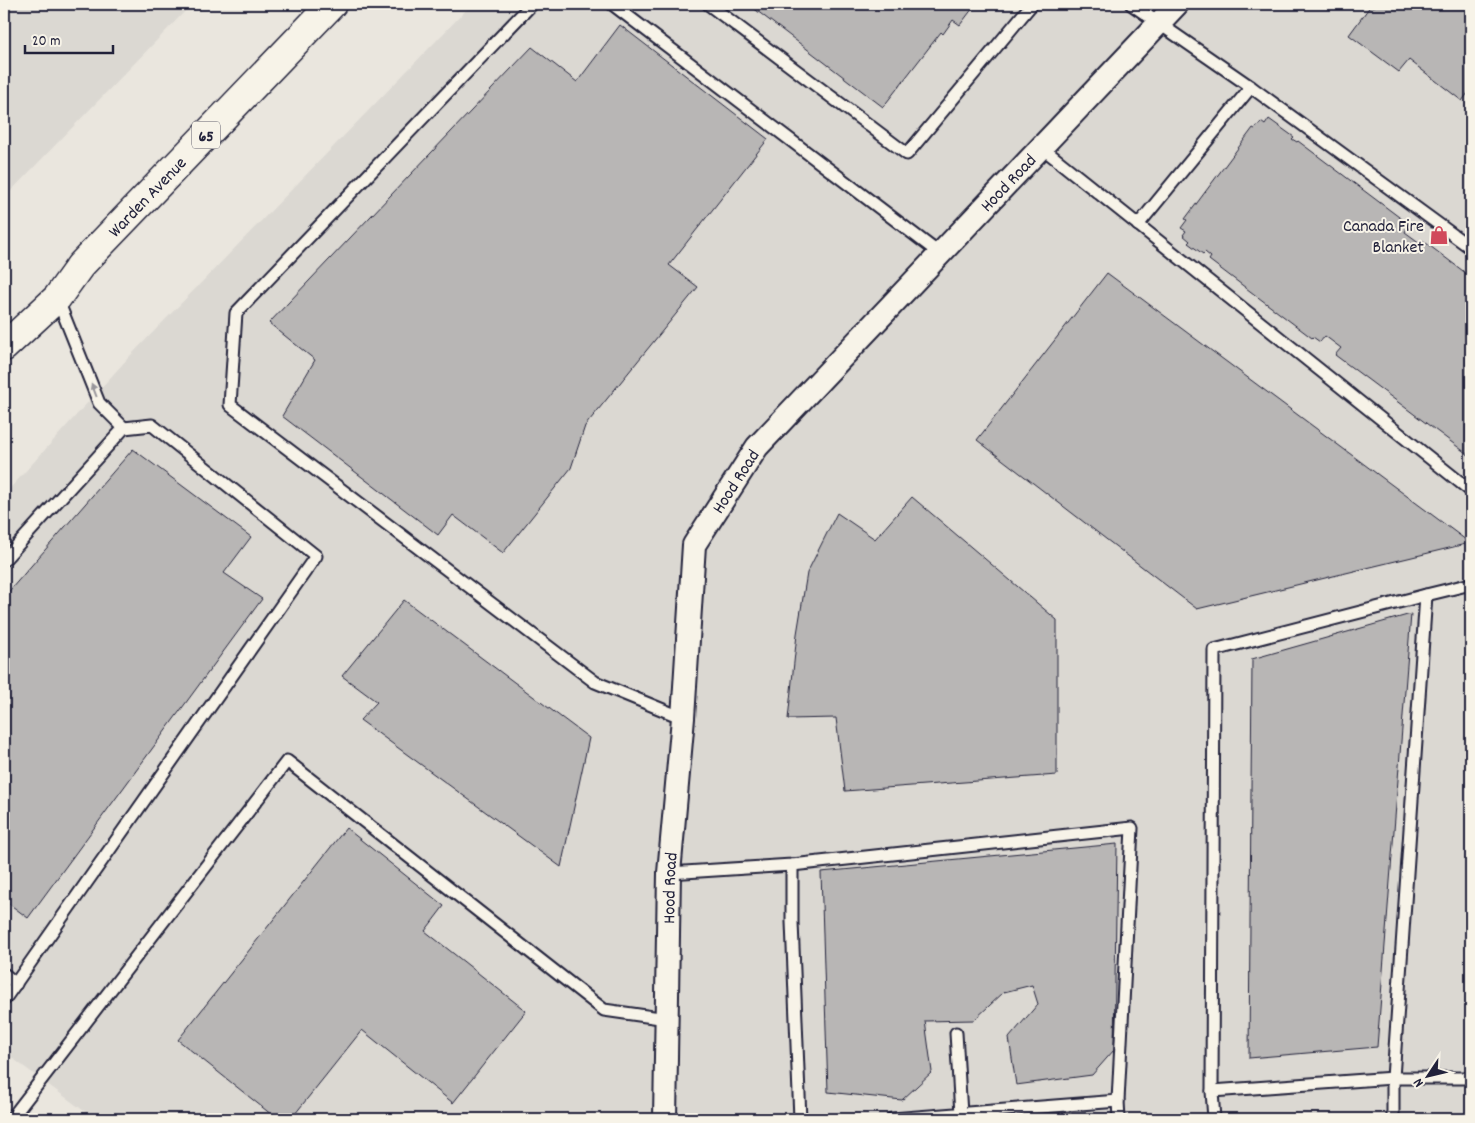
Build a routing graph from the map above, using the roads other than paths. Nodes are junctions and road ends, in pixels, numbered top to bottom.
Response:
1 (332, 4) edge
2 (532, 4) edge
3 (612, 4) edge
4 (708, 4) edge
5 (1032, 4) edge
6 (1132, 4) edge
7 (1177, 4) edge
8 (1159, 23) junction
9 (1251, 87) junction
10 (1041, 147) junction
11 (1138, 225) junction
12 (1471, 248) edge
13 (940, 254) junction
14 (58, 298) junction
15 (4, 347) edge
16 (124, 428) junction
17 (1471, 490) edge
18 (4, 560) edge
19 (1471, 584) edge
20 (1426, 596) junction
21 (683, 718) junction
22 (792, 865) junction
23 (669, 873) junction
24 (4, 974) edge
25 (16, 984) junction
26 (4, 1000) edge
27 (667, 1019) junction
28 (956, 1033) dead end
29 (1393, 1078) junction
30 (1471, 1078) edge
31 (1212, 1090) junction
32 (1118, 1101) junction
33 (962, 1114) junction
34 (11, 1119) edge
35 (665, 1119) edge
36 (800, 1119) edge
37 (892, 1119) edge
38 (1119, 1119) edge
39 (1214, 1119) edge
40 (1393, 1119) edge

1 - 14 main road, Warden Avenue / 65
2 - 21 lane
3 - 13 lane
4 - 5 lane
6 - 8 lane
7 - 8 street, Hood Road
8 - 9 lane
8 - 10 street, Hood Road
9 - 11 lane
9 - 12 lane
10 - 11 lane
10 - 13 street, Hood Road
11 - 17 lane
13 - 21 street, Hood Road
14 - 15 main road, Warden Avenue / 65
16 -> 14 lane
16 - 18 lane
16 - 25 lane
19 - 20 lane
20 - 29 lane
20 - 31 lane
21 - 23 street, Hood Road
22 - 23 lane
22 - 32 lane
22 - 36 lane
23 - 27 street, Hood Road
24 - 25 lane
25 - 26 lane
27 - 34 lane
27 - 35 street, Hood Road
28 - 33 lane
29 - 30 lane
29 - 31 lane
29 - 40 lane
31 - 39 lane
32 - 33 lane
32 - 38 lane
33 - 37 lane

